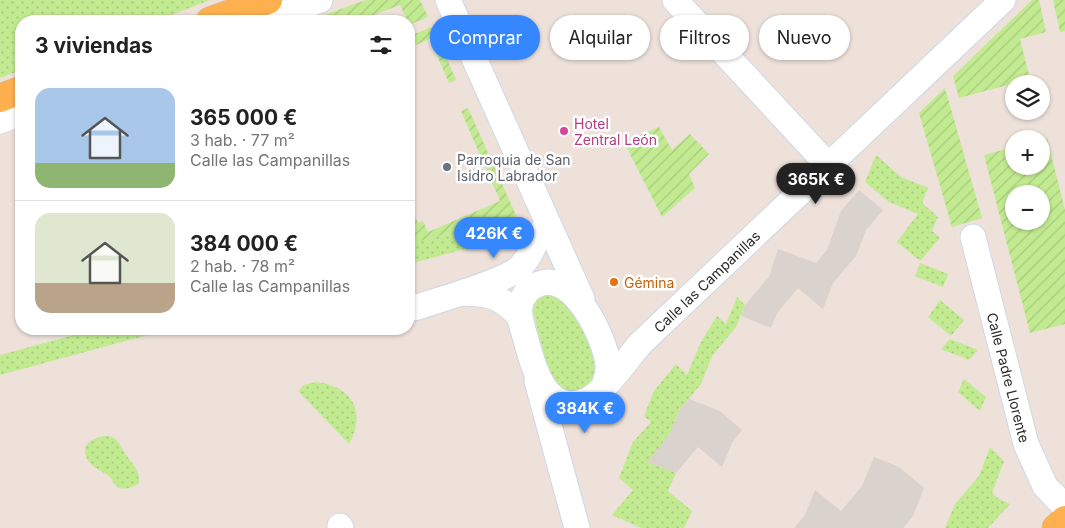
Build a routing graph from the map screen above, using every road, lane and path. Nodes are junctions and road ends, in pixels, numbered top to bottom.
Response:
1 (268, 0) edge
2 (320, 0) edge
3 (448, 0) edge
4 (674, 0) edge
5 (1003, 0) edge
6 (227, 15) edge
7 (280, 15) edge
8 (15, 92) edge
9 (0, 98) edge
10 (15, 115) edge
11 (0, 121) edge
12 (829, 166) junction
13 (540, 207) junction
14 (540, 233) junction
15 (973, 237) dead end
16 (530, 289) junction
17 (458, 293) junction
18 (415, 308) edge
19 (588, 313) junction
20 (520, 317) junction
21 (533, 367) junction
22 (595, 393) junction
23 (556, 449) junction
24 (1065, 507) edge
25 (1065, 520) edge
26 (577, 528) edge
27 (1056, 528) edge

1 - 6 main road
2 - 7 street
3 - 13 street
4 - 12 street
5 - 12 street, Calle las Campanillas
8 - 9 main road
10 - 11 street
12 - 22 street, Calle las Campanillas
13 - 14 street
13 - 19 street
14 - 16 street
14 - 17 street
15 - 24 street, Calle Padre Llorente
16 - 19 street
16 - 20 street
17 - 18 street
17 - 20 street
19 - 22 street
20 - 21 street
21 - 22 street
21 - 23 street
22 - 23 street, Calle las Campanillas
23 - 26 street
25 - 27 main road

